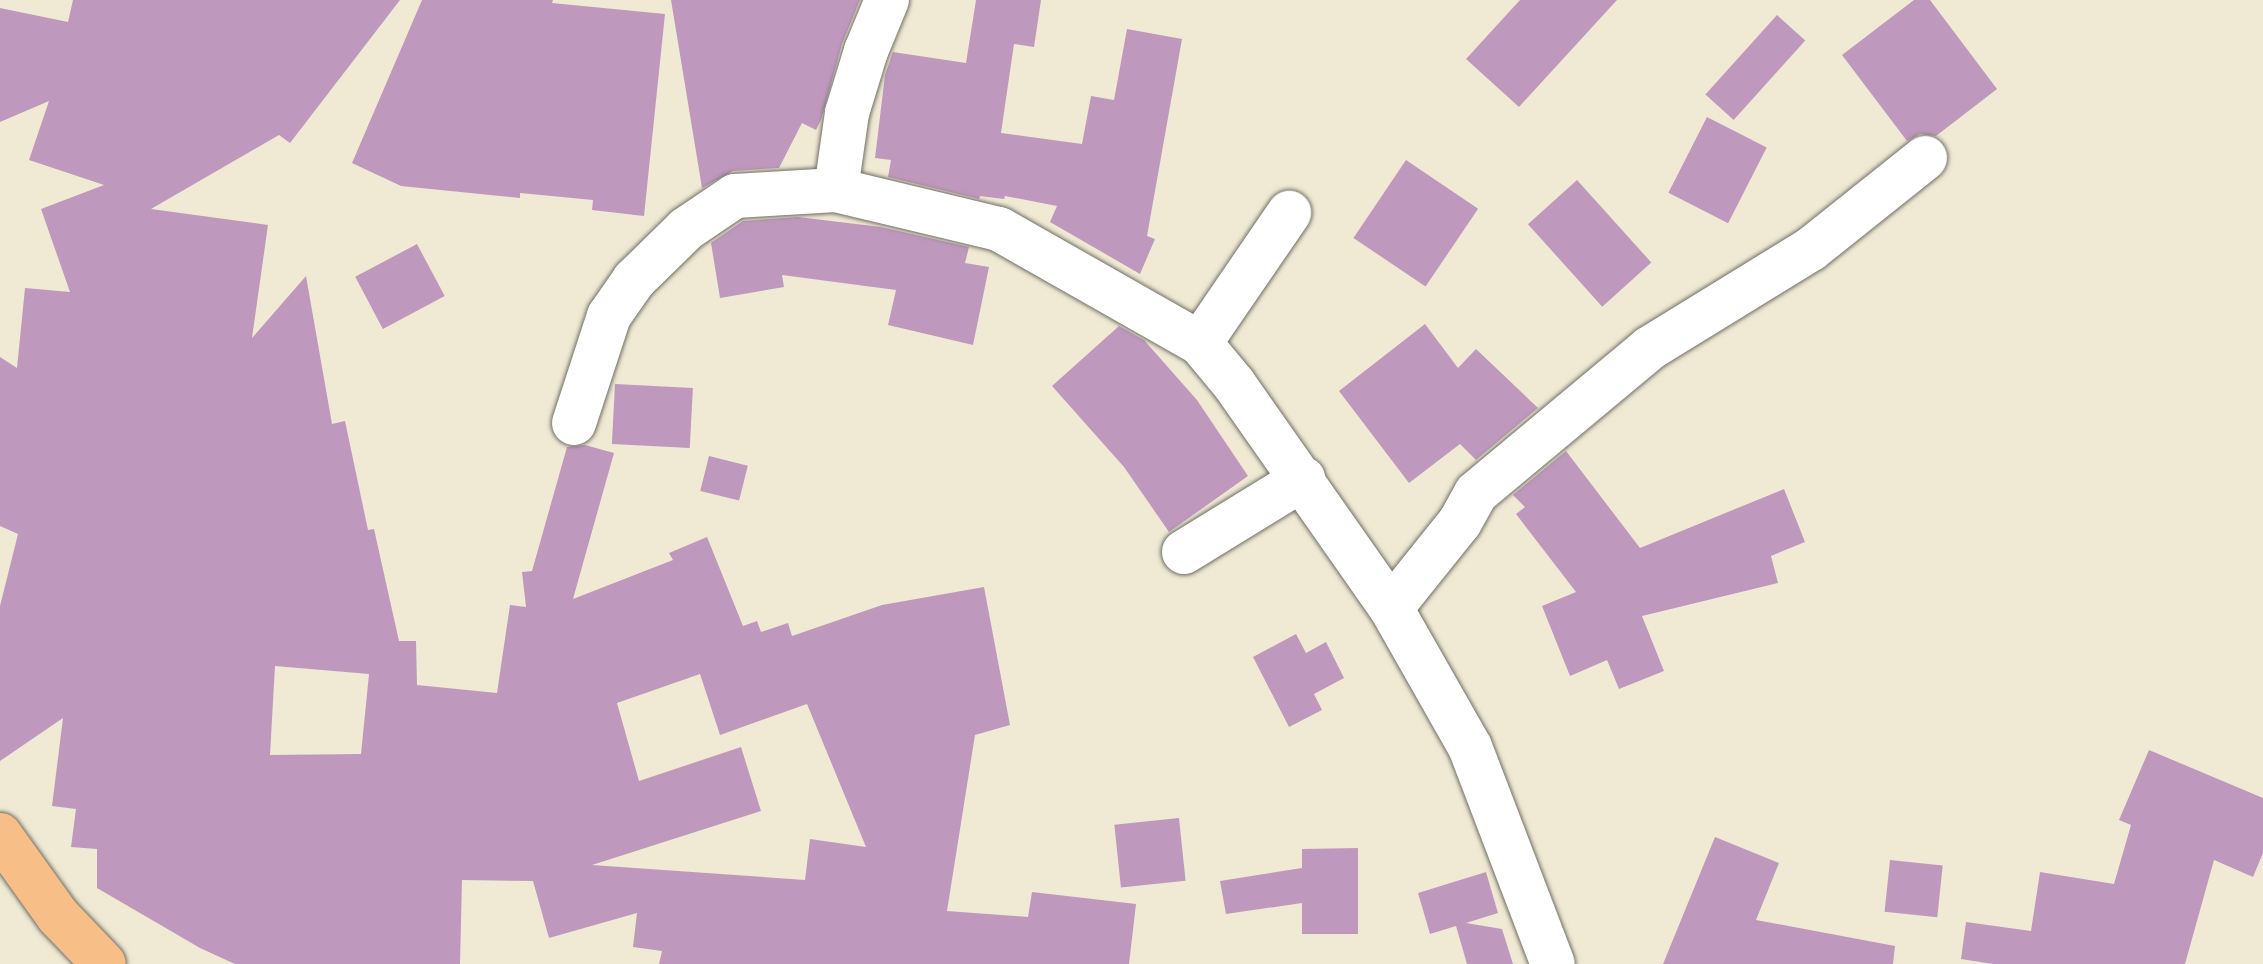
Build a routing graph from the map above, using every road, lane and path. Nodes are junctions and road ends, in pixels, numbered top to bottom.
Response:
1 (887, 0) edge
2 (1925, 158) dead end
3 (836, 190) junction
4 (1289, 213) dead end
5 (1200, 343) junction
6 (574, 423) dead end
7 (1303, 479) junction
8 (1184, 552) dead end
9 (1391, 608) junction
10 (0, 835) edge
11 (104, 964) edge
12 (1553, 964) edge

1 - 3 street
2 - 9 street
3 - 5 street
3 - 6 street
4 - 5 street
5 - 7 street
7 - 8 street
7 - 9 street
9 - 12 street
10 - 11 main road

